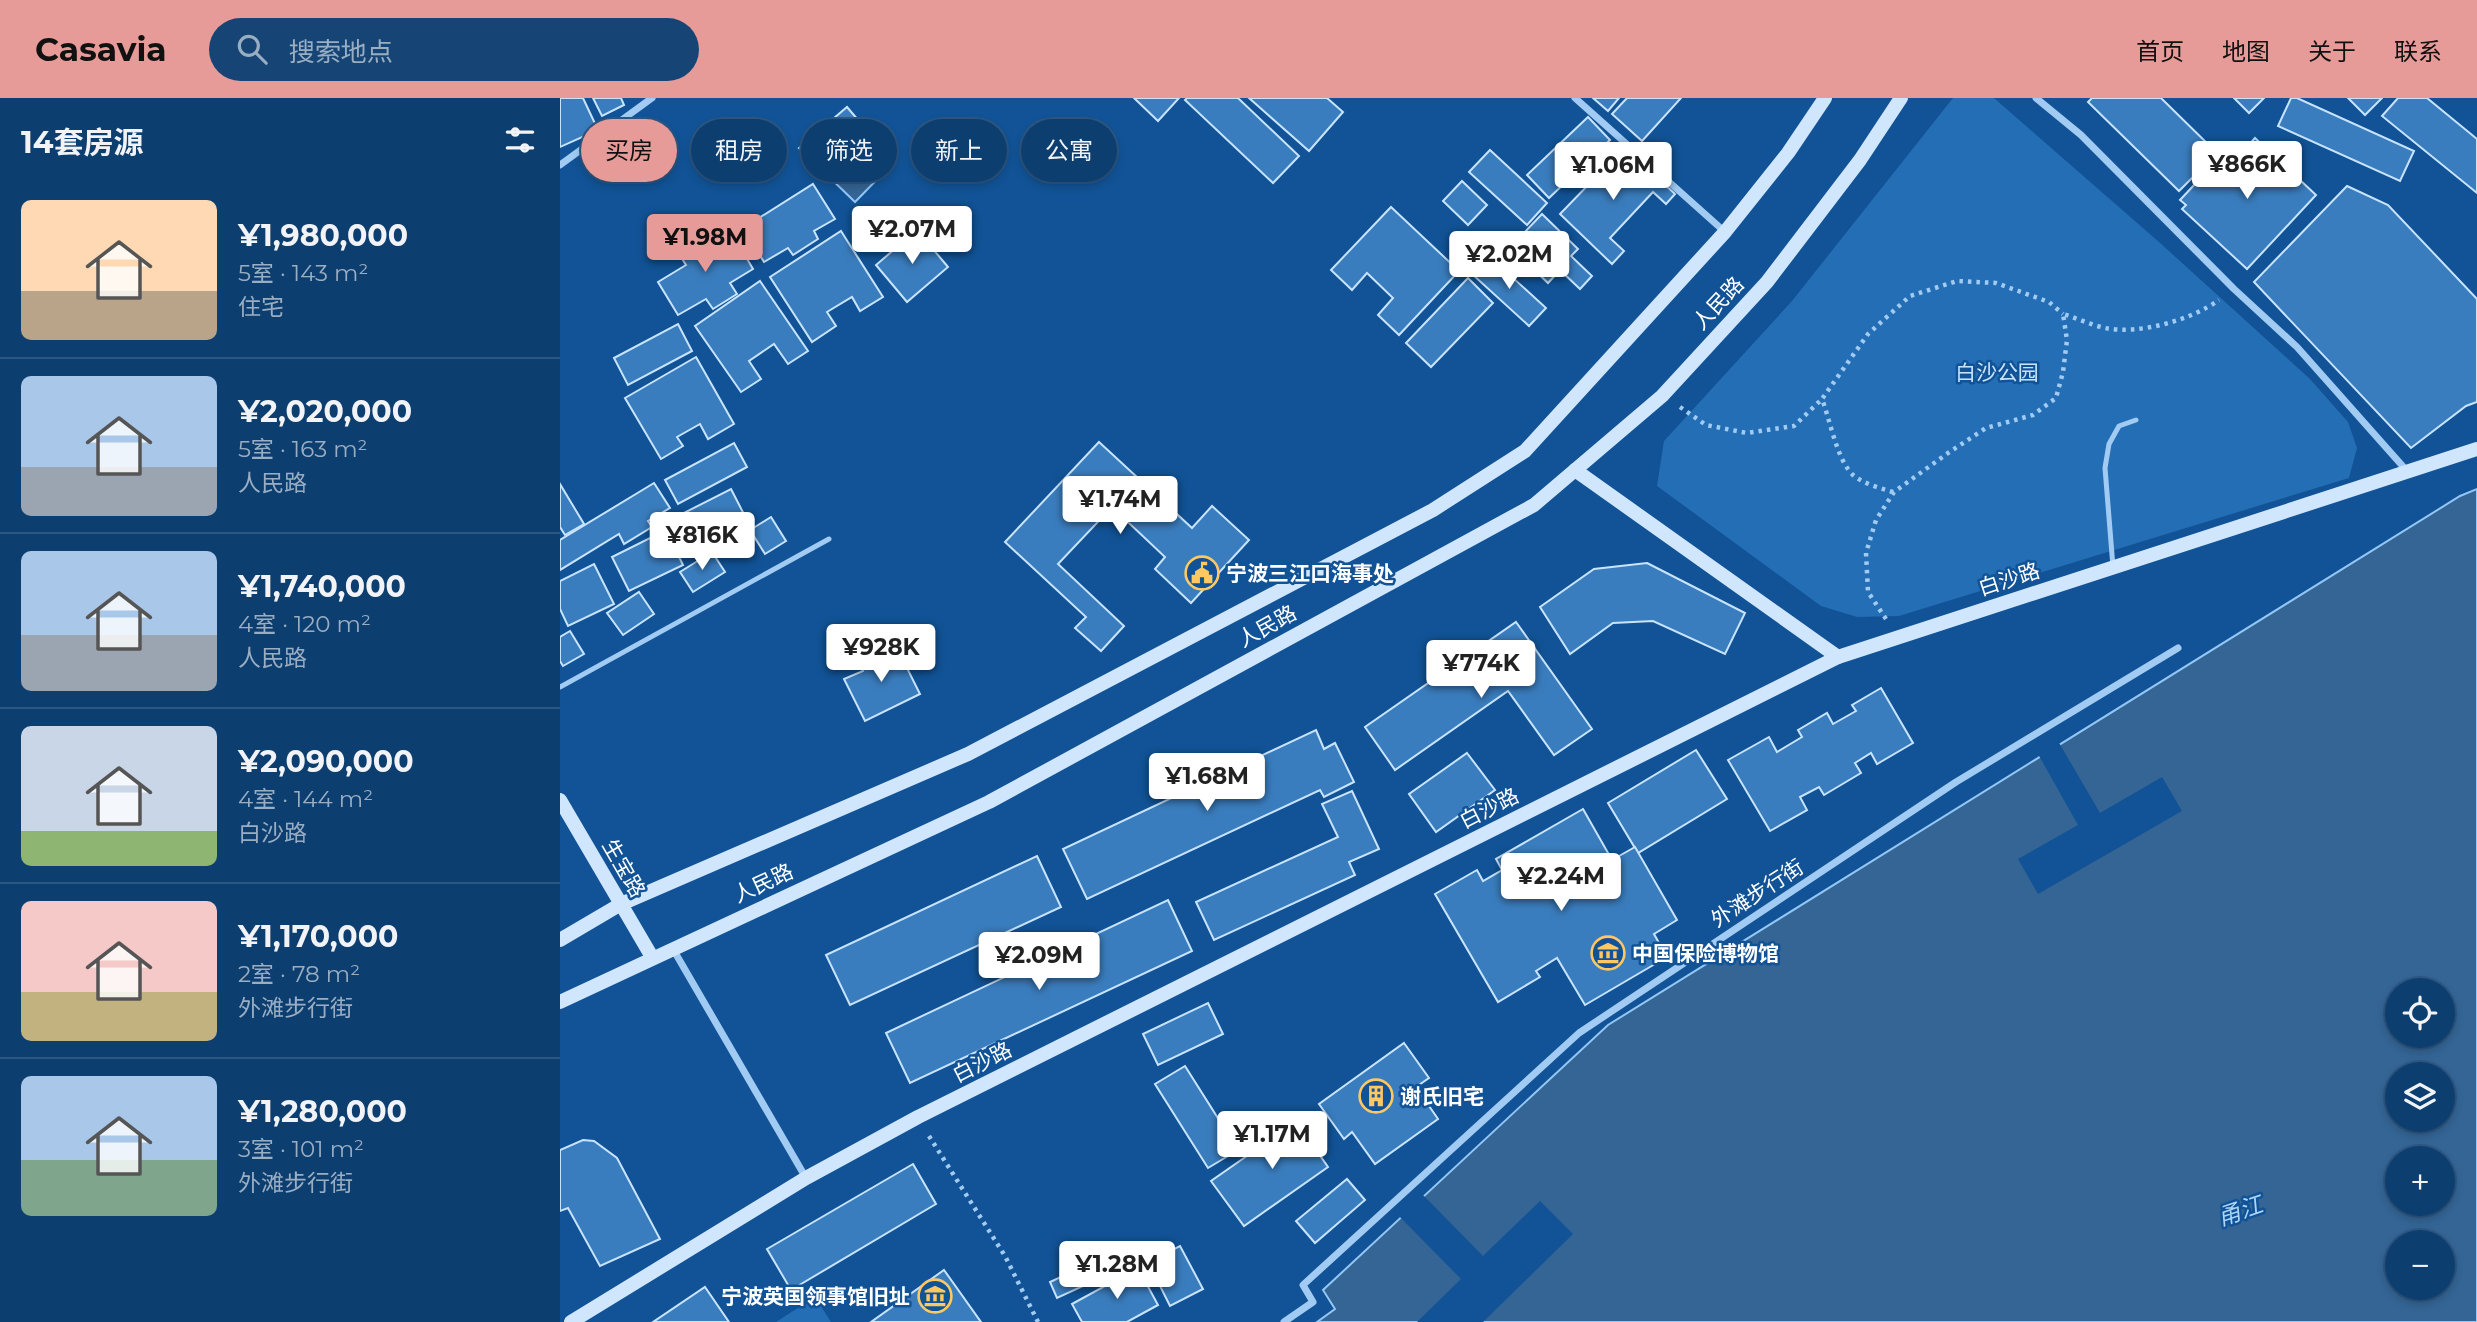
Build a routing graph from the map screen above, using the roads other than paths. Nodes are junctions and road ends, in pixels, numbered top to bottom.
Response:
1 (652, 98) edge
2 (1575, 98) edge
3 (1825, 98) edge
4 (1901, 98) edge
5 (2036, 98) edge
6 (560, 165) edge
7 (1725, 232) junction
8 (2136, 420) dead end
9 (2477, 449) edge
10 (1575, 470) junction
11 (2407, 472) junction
12 (829, 539) dead end
13 (2113, 567) junction
14 (2178, 648) dead end
15 (1838, 657) junction
16 (560, 687) edge
17 (560, 800) edge
18 (621, 904) junction
19 (560, 940) edge
20 (673, 949) junction
21 (652, 957) junction
22 (560, 1002) edge
23 (806, 1178) junction
24 (571, 1322) edge
25 (1284, 1322) edge

1 - 6 street
2 - 7 street
3 - 7 main road, 人民路
4 - 10 main road, 人民路
5 - 11 street
7 - 18 main road, 人民路
8 - 13 lane
9 - 11 main road, 白沙路
10 - 15 main road
10 - 20 main road, 人民路
11 - 13 main road, 白沙路
12 - 16 lane
13 - 15 main road, 白沙路
14 - 25 street, 外滩步行街
15 - 23 main road, 白沙路
17 - 18 main road, 生宝路
18 - 19 main road, 人民路
18 - 21 main road, 生宝路
20 - 21 main road, 人民路
20 - 23 street
21 - 22 main road, 人民路
23 - 24 main road, 白沙路

